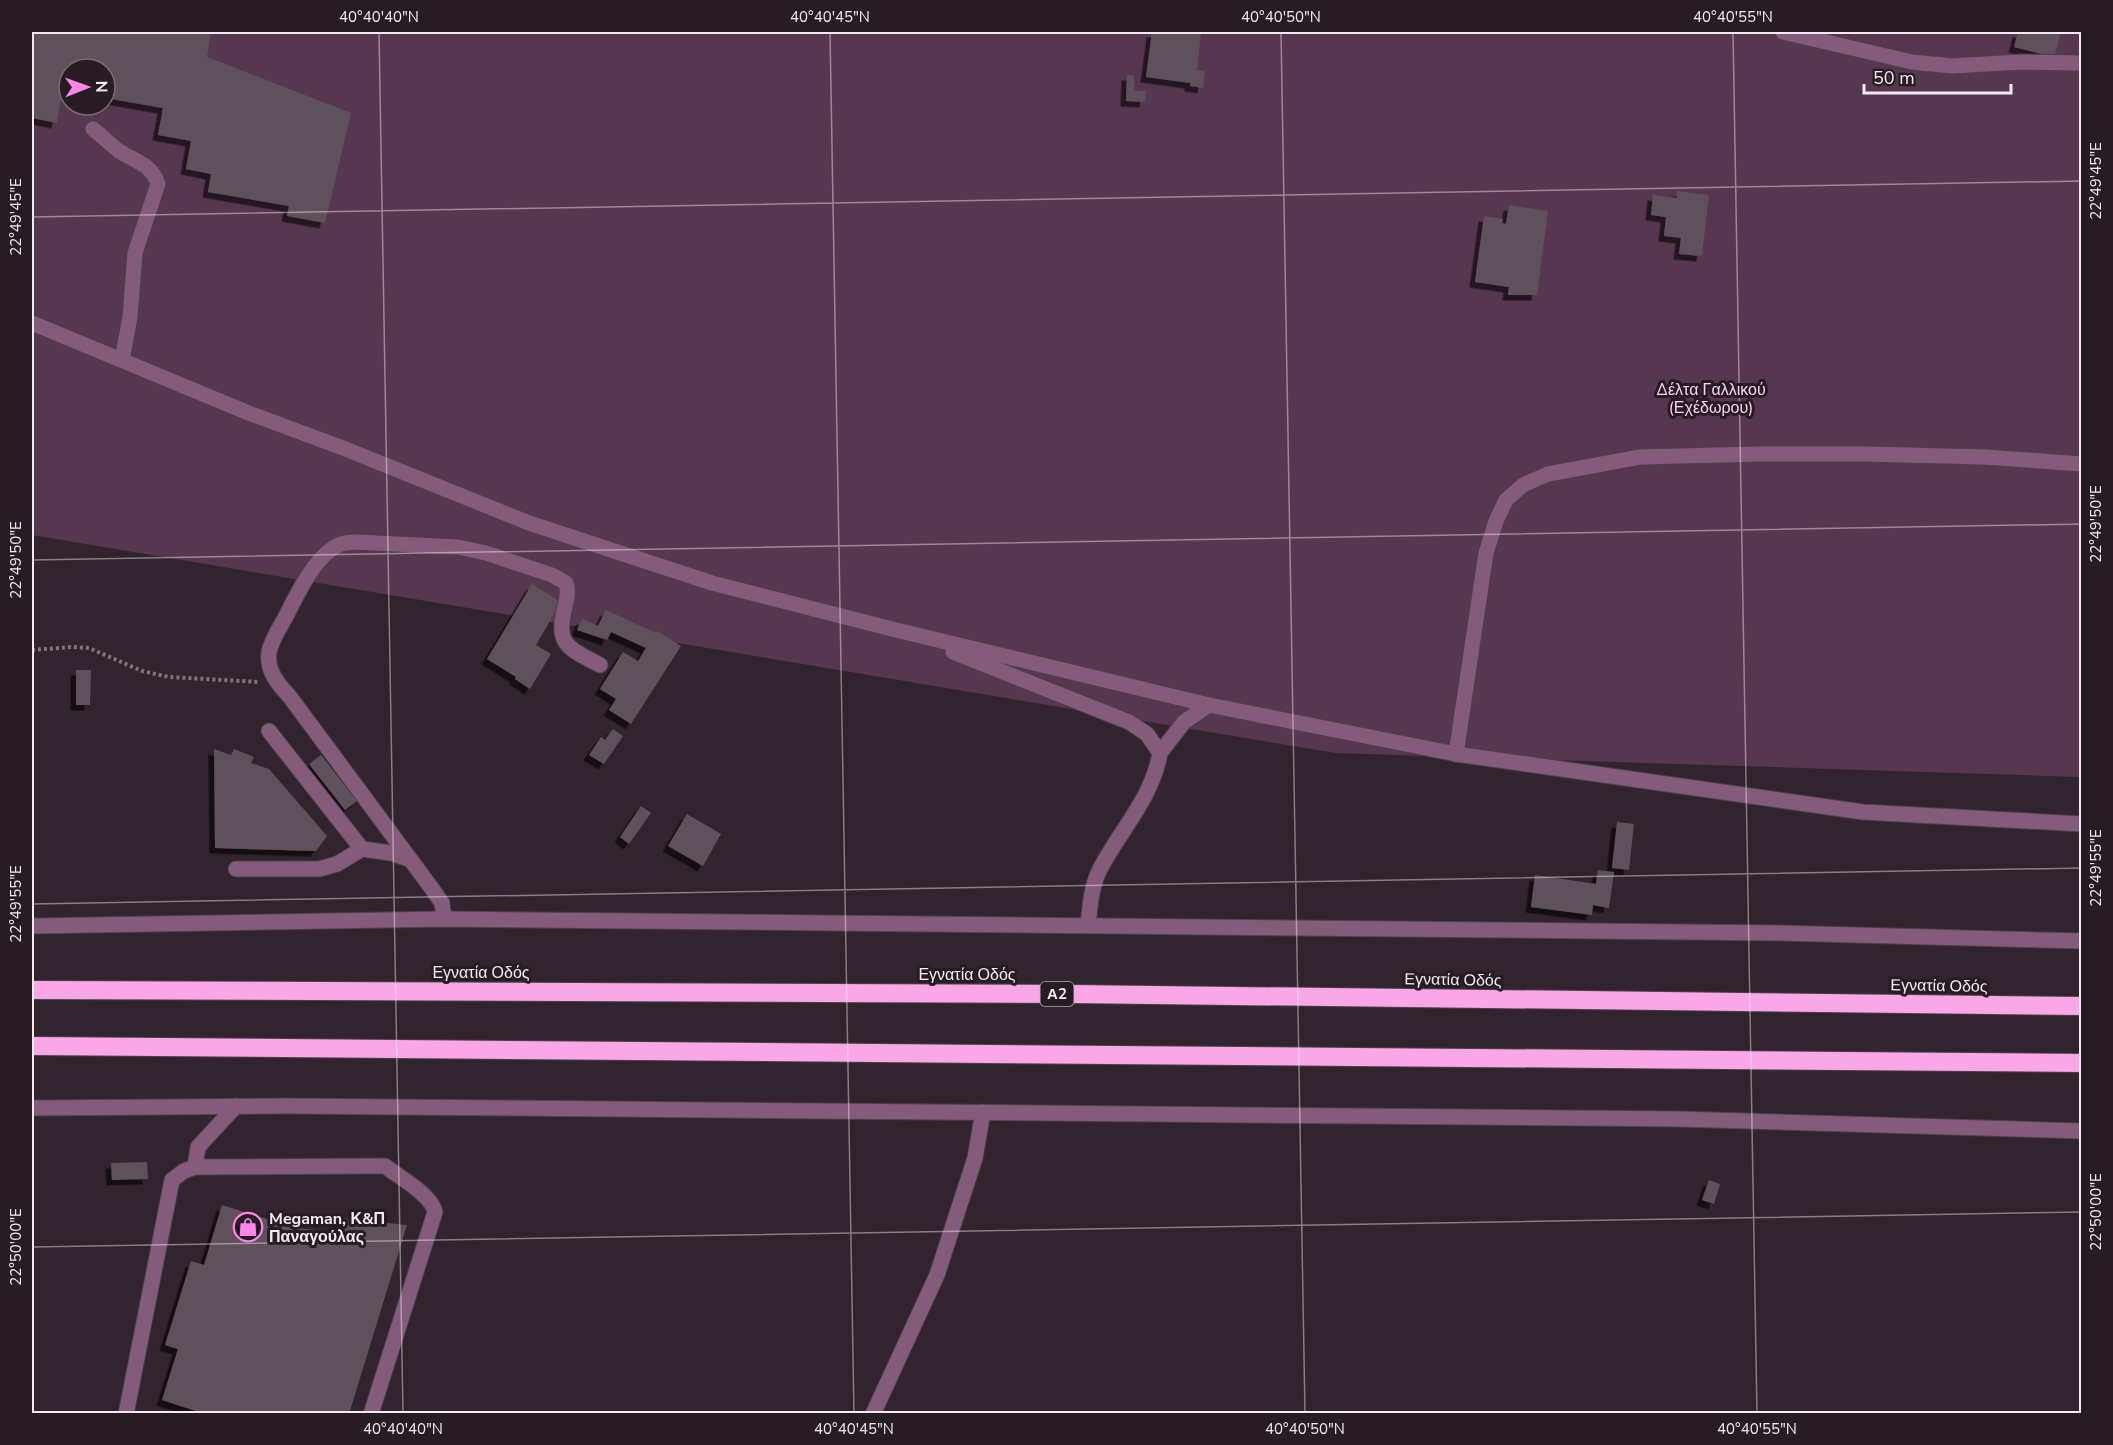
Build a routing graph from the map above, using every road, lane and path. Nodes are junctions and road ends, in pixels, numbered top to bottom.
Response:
1 (1783, 32) edge
2 (2082, 63) edge
3 (93, 129) dead end
4 (32, 323) edge
5 (122, 360) junction
6 (2082, 464) edge
7 (896, 630) junction
8 (32, 651) edge
9 (600, 665) dead end
10 (277, 684) junction
11 (1209, 705) junction
12 (269, 731) dead end
13 (1160, 753) junction
14 (1455, 754) junction
15 (2082, 824) edge
16 (362, 849) junction
17 (411, 860) junction
18 (236, 869) dead end
19 (444, 919) junction
20 (1088, 925) junction
21 (32, 926) edge
22 (2082, 941) edge
23 (32, 990) edge
24 (2082, 1006) edge
25 (32, 1046) edge
26 (2082, 1063) edge
27 (236, 1106) junction
28 (32, 1108) edge
29 (983, 1112) junction
30 (2082, 1131) edge
31 (195, 1167) junction
32 (126, 1413) edge
33 (371, 1413) edge
34 (873, 1413) edge

1 - 2 street
3 - 5 street
4 - 5 street
5 - 7 street
6 - 14 street
7 - 11 street
7 - 13 street
8 - 10 path
9 - 10 street
10 - 17 street
11 - 13 street
11 - 14 street
12 - 16 street
13 - 20 street
14 - 15 street
16 - 17 street
16 - 18 street
17 - 19 street
19 - 20 street
19 - 21 street
20 - 22 street
23 - 24 highway, Εγνατία Οδός / Α2
25 - 26 highway
27 - 28 street
27 - 29 street
27 - 31 street
29 - 30 street
29 - 34 street
31 - 32 street
31 - 33 street

